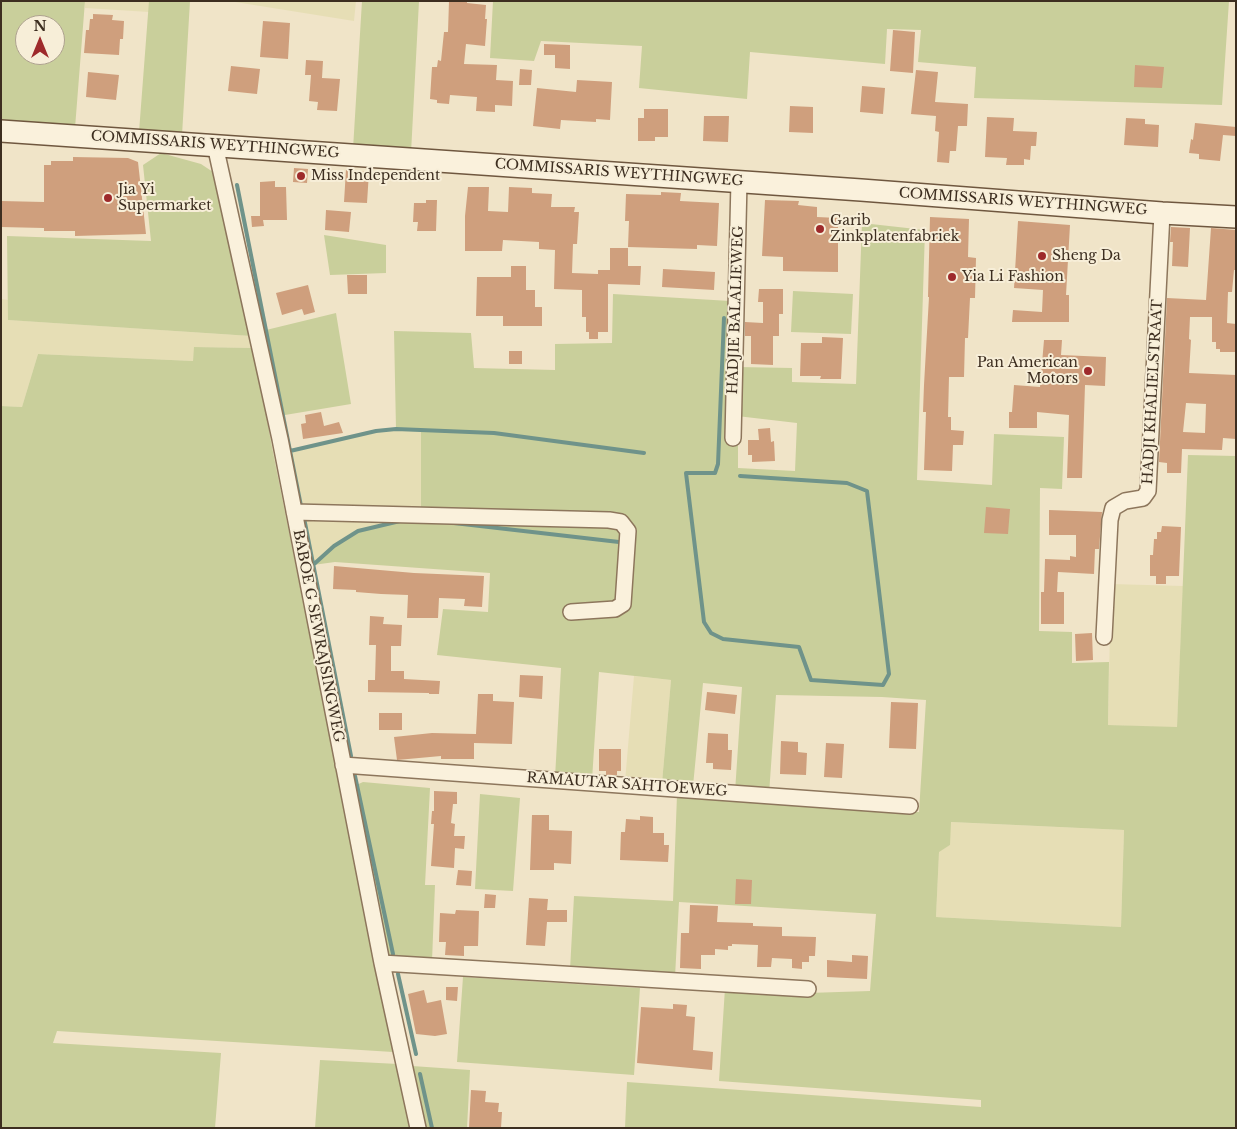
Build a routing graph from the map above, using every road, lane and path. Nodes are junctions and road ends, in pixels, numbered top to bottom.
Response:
1 (1, 131) edge
2 (215, 145) junction
3 (740, 181) junction
4 (1162, 213) junction
5 (1236, 217) edge
6 (733, 438) dead end
7 (294, 512) junction
8 (570, 612) dead end
9 (1104, 637) dead end
10 (343, 765) junction
11 (910, 806) dead end
12 (382, 963) junction
13 (808, 989) dead end
14 (418, 1128) edge

1 - 2 main road, COMMISSARIS WEYTHINGWEG
2 - 3 main road, COMMISSARIS WEYTHINGWEG
2 - 7 street, BABOE G SEWRAJSINGWEG
3 - 4 main road, COMMISSARIS WEYTHINGWEG
3 - 6 street, HADJIE BALALIEWEG
4 - 5 main road, COMMISSARIS WEYTHINGWEG
4 - 9 street, HADJI KHALIELSTRAAT
7 - 8 street
7 - 10 street, BABOE G SEWRAJSINGWEG
10 - 11 street, RAMAUTAR SAHTOEWEG
10 - 12 street, BABOE G SEWRAJSINGWEG
12 - 13 street
12 - 14 street, BABOE G SEWRAJSINGWEG

